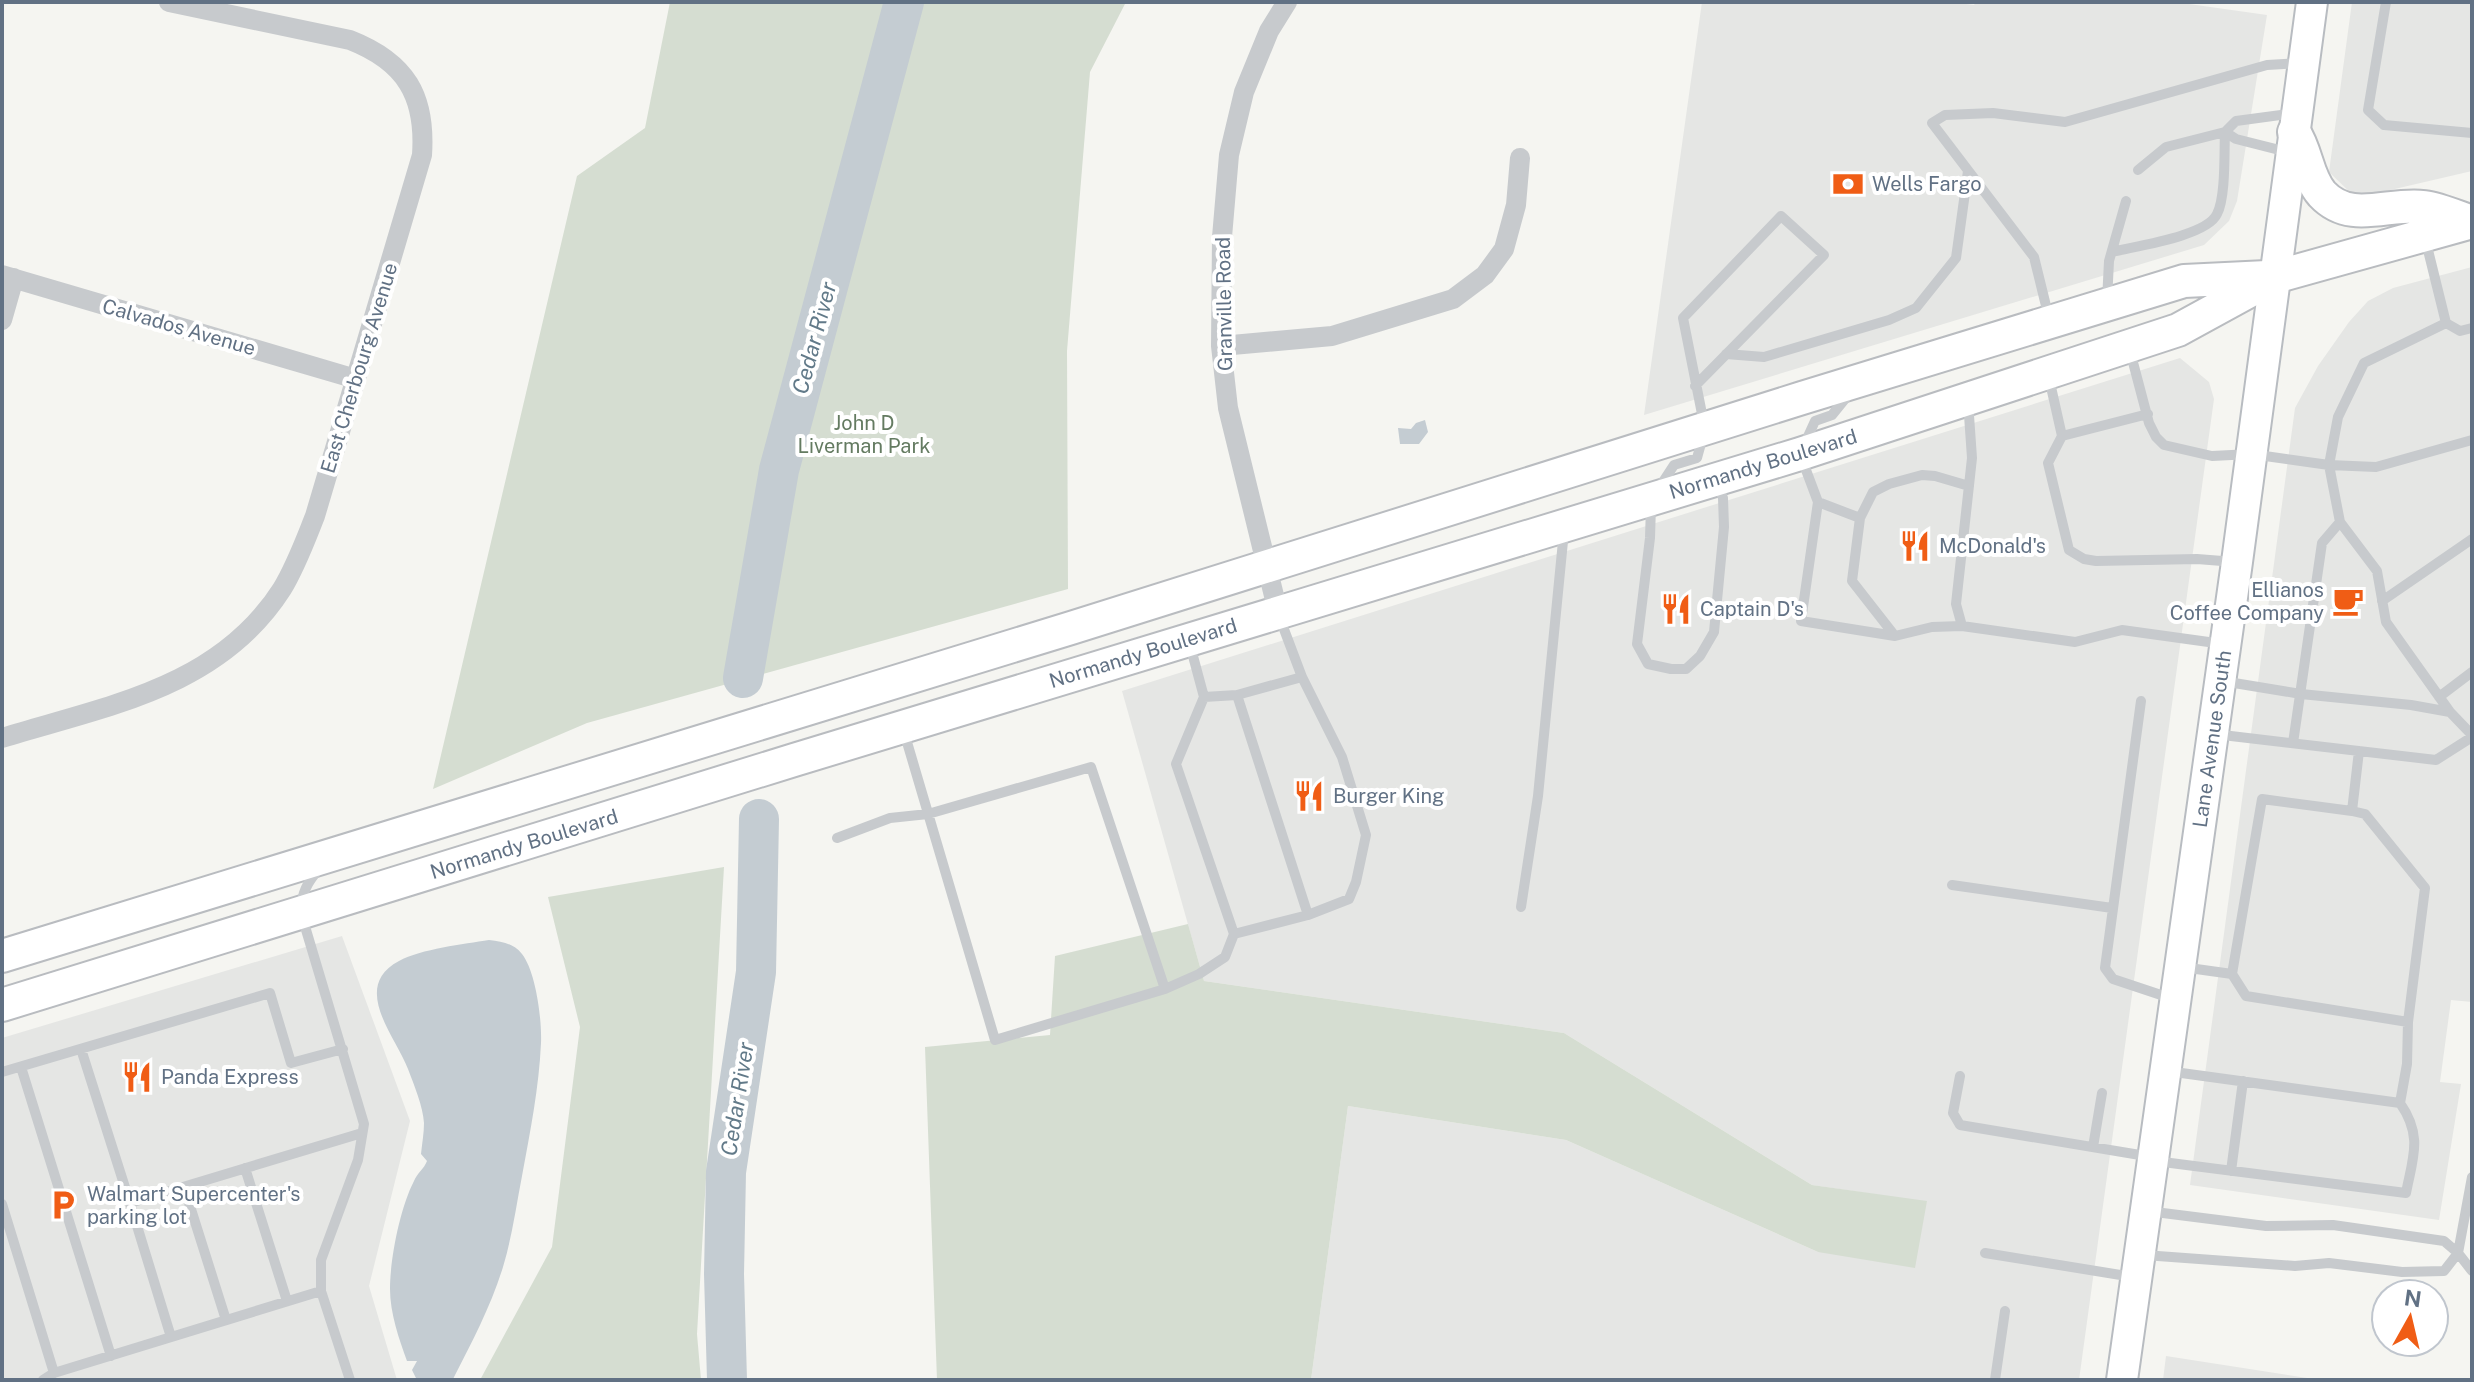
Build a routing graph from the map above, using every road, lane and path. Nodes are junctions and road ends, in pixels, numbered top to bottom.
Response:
1 (169, 2) edge
2 (1287, 2) edge
3 (2312, 2) edge
4 (2386, 2) edge
5 (2303, 63) junction
6 (2225, 132) junction
7 (2294, 133) junction
8 (2472, 133) edge
9 (1520, 158) dead end
10 (2138, 170) dead end
11 (1968, 171) junction
12 (2126, 201) dead end
13 (2472, 222) edge
14 (2424, 236) junction
15 (2112, 252) junction
16 (8, 276) edge
17 (2275, 277) junction
18 (2107, 304) junction
19 (2, 320) edge
20 (2050, 322) junction
21 (2446, 323) junction
22 (2472, 328) edge
23 (1221, 346) junction
24 (2129, 346) junction
25 (1726, 354) junction
26 (2048, 373) junction
27 (356, 379) junction
28 (1860, 380) junction
29 (1695, 386) junction
30 (1968, 400) junction
31 (2148, 414) junction
32 (1705, 429) junction
33 (2062, 436) junction
34 (2472, 440) edge
35 (1800, 454) junction
36 (2251, 454) junction
37 (2329, 465) junction
38 (1716, 479) junction
39 (1969, 486) junction
40 (1651, 499) junction
41 (1818, 502) junction
42 (1860, 518) junction
43 (2340, 522) junction
44 (1564, 525) junction
45 (2472, 539) edge
46 (2237, 562) junction
47 (1267, 567) junction
48 (2382, 601) junction
49 (1278, 612) junction
50 (1962, 626) junction
51 (1071, 628) junction
52 (1895, 636) junction
53 (1188, 640) junction
54 (2225, 645) junction
55 (2472, 672) edge
56 (1302, 677) junction
57 (2220, 681) junction
58 (2301, 694) junction
59 (1237, 695) junction
60 (1204, 697) junction
61 (2439, 697) junction
62 (2141, 701) dead end
63 (2450, 712) junction
64 (903, 726) junction
65 (2212, 734) junction
66 (2472, 736) edge
67 (2, 738) edge
68 (2293, 743) junction
69 (2359, 751) junction
70 (2352, 811) junction
71 (928, 814) junction
72 (837, 838) dead end
73 (331, 856) junction
74 (1952, 885) dead end
75 (1521, 907) dead end
76 (2112, 908) junction
77 (301, 913) junction
78 (1308, 915) junction
79 (1234, 934) junction
80 (2, 956) edge
81 (2180, 967) junction
82 (2232, 974) junction
83 (1165, 989) junction
84 (2175, 1000) junction
85 (2, 1005) edge
86 (2408, 1022) junction
87 (81, 1049) junction
88 (343, 1049) junction
89 (21, 1067) junction
90 (2165, 1070) junction
91 (2, 1072) edge
92 (1960, 1076) dead end
93 (2243, 1081) junction
94 (2102, 1093) dead end
95 (2400, 1103) junction
96 (362, 1133) junction
97 (2093, 1147) junction
98 (2153, 1159) junction
99 (245, 1168) junction
100 (2231, 1171) junction
101 (2472, 1177) edge
102 (184, 1187) junction
103 (130, 1203) junction
104 (2, 1204) edge
105 (2145, 1211) junction
106 (1985, 1253) dead end
107 (2458, 1253) junction
108 (2138, 1266) junction
109 (2472, 1271) edge
110 (321, 1291) junction
111 (287, 1301) junction
112 (2005, 1311) dead end
113 (226, 1320) junction
114 (171, 1337) junction
115 (111, 1356) junction
116 (54, 1373) junction
117 (43, 1380) edge
118 (350, 1380) edge
119 (1995, 1380) edge
120 (2122, 1380) edge

1 - 27 street, East Cherbourg Avenue
2 - 23 street, Granville Road
3 - 5 main road, Lane Avenue South
4 - 8 lane
5 - 7 main road, Lane Avenue South
5 - 11 lane
6 - 7 lane
6 - 7 lane
6 - 10 lane
6 - 15 lane
7 - 13 main road
7 - 17 main road, Lane Avenue South
9 - 23 street
11 - 20 lane
11 - 25 lane
12 - 15 lane
13 - 14 main road, Normandy Boulevard
14 - 17 main road, Normandy Boulevard
14 - 21 lane
15 - 18 lane
16 - 19 street
16 - 27 street, Calvados Avenue
17 - 18 main road, Normandy Boulevard
17 - 24 main road, Normandy Boulevard
17 - 36 main road, Lane Avenue South
18 - 20 main road, Normandy Boulevard
20 - 28 main road, Normandy Boulevard
21 - 22 lane
21 - 37 lane
23 - 47 street, Granville Road
24 - 26 main road, Normandy Boulevard
24 - 31 lane
25 - 29 lane
25 - 29 lane
26 - 30 main road, Normandy Boulevard
26 - 33 lane
27 - 67 street, East Cherbourg Avenue
28 - 32 main road, Normandy Boulevard
28 - 35 lane
29 - 32 lane
30 - 35 main road, Normandy Boulevard
30 - 39 lane
31 - 33 lane
31 - 36 lane
32 - 40 lane
32 - 47 main road, Normandy Boulevard
33 - 46 lane
34 - 37 lane
35 - 38 main road, Normandy Boulevard
35 - 41 lane
36 - 37 lane
36 - 46 main road, Lane Avenue South
37 - 43 lane
38 - 40 main road, Normandy Boulevard
38 - 40 lane
39 - 42 lane
39 - 50 lane
40 - 44 main road, Normandy Boulevard
41 - 42 lane
41 - 52 lane
42 - 52 lane
43 - 48 lane
43 - 58 lane
44 - 49 main road, Normandy Boulevard
44 - 75 lane
45 - 48 lane
46 - 54 main road, Lane Avenue South
47 - 49 street, Granville Road
47 - 51 main road, Normandy Boulevard
48 - 61 lane
49 - 53 main road, Normandy Boulevard
49 - 56 lane
50 - 52 lane
50 - 54 lane
51 - 64 main road
51 - 73 main road, Normandy Boulevard
53 - 60 lane
53 - 64 main road, Normandy Boulevard
54 - 57 main road, Lane Avenue South
55 - 61 lane
56 - 59 lane
56 - 78 lane
57 - 58 lane
57 - 65 main road, Lane Avenue South
58 - 63 lane
58 - 68 lane
59 - 60 lane
59 - 78 lane
60 - 79 lane
61 - 63 lane
62 - 76 lane
63 - 66 lane
64 - 71 lane
64 - 77 main road, Normandy Boulevard
65 - 68 lane
65 - 81 main road, Lane Avenue South
66 - 69 lane
68 - 69 lane
69 - 70 lane
70 - 82 lane
70 - 86 lane
71 - 72 lane
71 - 83 lane
71 - 83 lane
73 - 77 lane
73 - 80 main road, Normandy Boulevard
74 - 76 lane
76 - 84 lane
77 - 85 main road, Normandy Boulevard
77 - 88 lane
78 - 79 lane
79 - 83 lane
81 - 82 lane
81 - 84 main road, Lane Avenue South
82 - 86 lane
84 - 90 main road, Lane Avenue South
86 - 95 lane
87 - 88 lane
87 - 89 lane
87 - 103 lane
88 - 96 lane
89 - 91 lane
89 - 115 lane
90 - 93 lane
90 - 98 main road, Lane Avenue South
92 - 97 lane
93 - 95 lane
93 - 100 lane
94 - 97 lane
95 - 100 lane
96 - 99 lane
96 - 110 lane
97 - 98 lane
98 - 100 lane
98 - 105 main road, Lane Avenue South
99 - 102 lane
99 - 111 lane
101 - 107 lane
102 - 103 lane
102 - 113 lane
103 - 114 lane
104 - 116 lane
105 - 107 lane
105 - 108 main road, Lane Avenue South
106 - 108 lane
107 - 108 lane
107 - 109 lane
108 - 120 main road, Lane Avenue South
110 - 111 lane
110 - 118 lane
111 - 113 lane
112 - 119 lane
113 - 114 lane
114 - 115 lane
115 - 116 lane
116 - 117 lane

